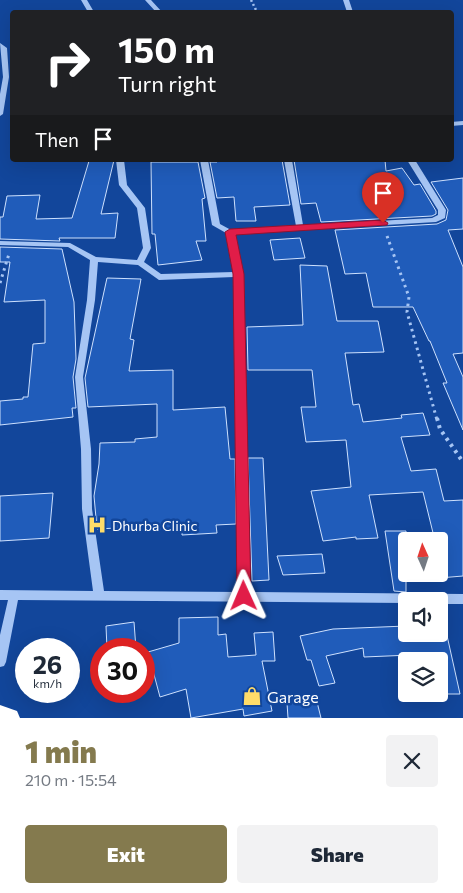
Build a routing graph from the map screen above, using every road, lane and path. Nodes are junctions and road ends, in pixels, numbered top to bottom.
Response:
1 (148, 0) edge
2 (157, 10) edge
3 (0, 46) edge
4 (0, 114) edge
5 (120, 162) edge
6 (204, 162) edge
7 (288, 162) edge
8 (412, 162) edge
9 (383, 223) junction
10 (300, 228) junction
11 (230, 232) junction
12 (0, 243) edge
13 (12, 244) junction
14 (94, 259) junction
15 (140, 263) junction
16 (238, 274) junction
17 (0, 284) edge
18 (463, 462) edge
19 (0, 595) edge
20 (14, 595) junction
21 (99, 596) junction
22 (244, 596) junction
23 (463, 599) edge
24 (0, 662) edge
25 (0, 715) edge
26 (10, 718) edge

1 - 2 street
3 - 4 street
5 - 15 street
6 - 11 street
7 - 10 street
8 - 9 street
9 - 10 street
9 - 18 path
10 - 11 street
11 - 16 street
12 - 13 street
13 - 14 street
13 - 17 path
14 - 15 street
14 - 21 street
15 - 16 street
16 - 22 street
19 - 20 street
20 - 21 street
20 - 24 street
21 - 22 street
22 - 23 street
25 - 26 highway

